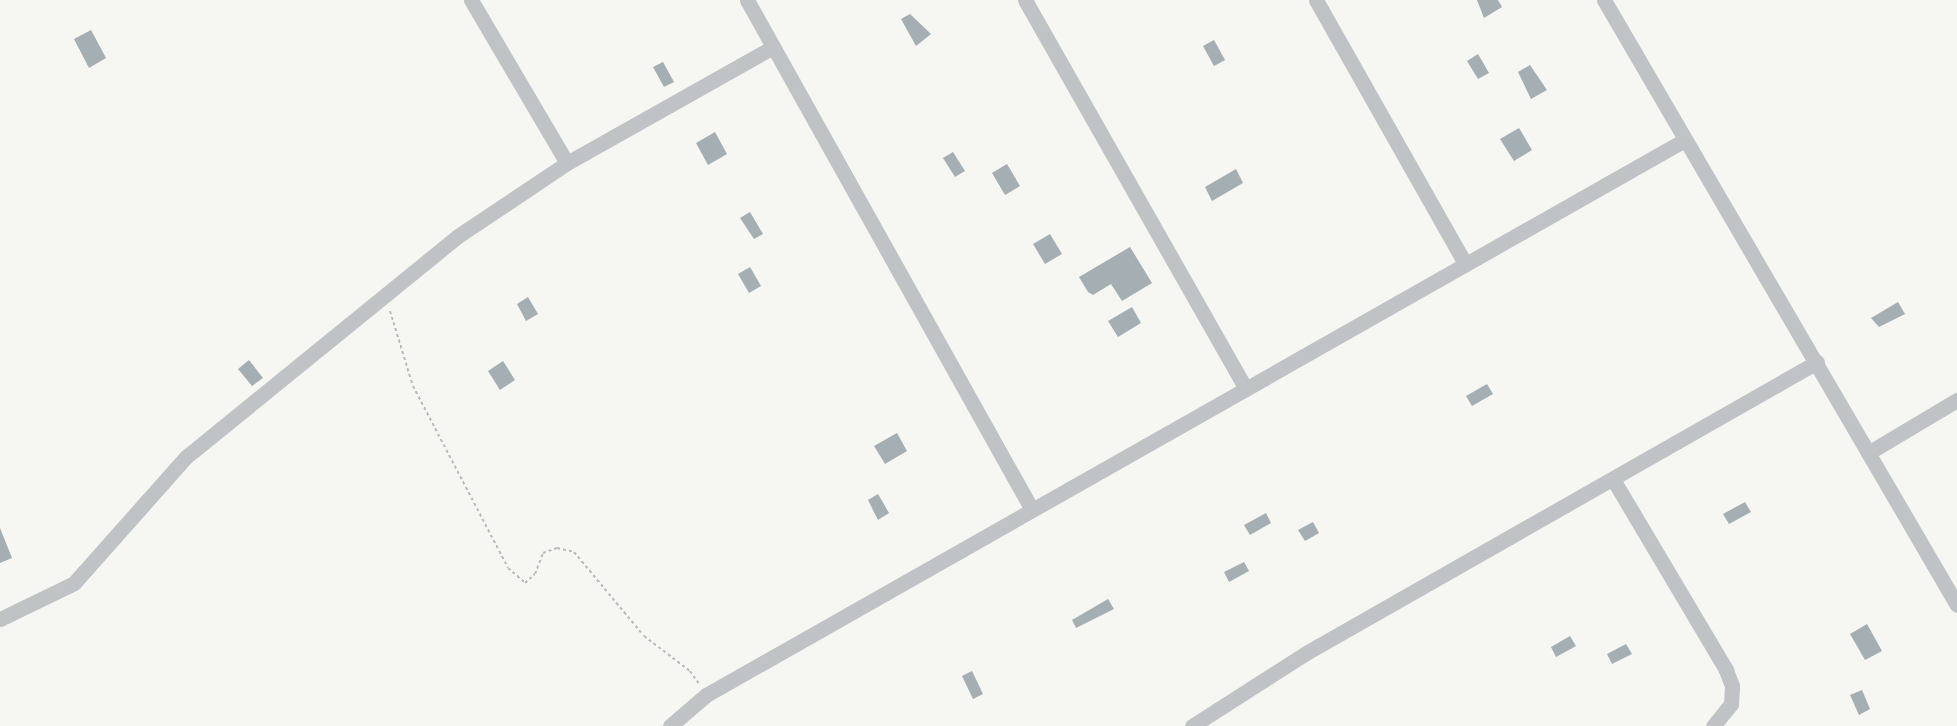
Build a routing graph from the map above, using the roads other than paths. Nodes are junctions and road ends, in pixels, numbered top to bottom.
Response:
1 (471, 0) edge
2 (747, 0) edge
3 (1024, 0) edge
4 (1316, 0) edge
5 (1604, 0) edge
6 (773, 47) junction
7 (1683, 141) junction
8 (567, 164) junction
9 (1465, 263) junction
10 (1817, 362) junction
11 (1246, 389) junction
12 (1957, 400) edge
13 (1868, 453) junction
14 (1614, 481) junction
15 (1031, 508) junction
16 (1957, 605) edge
17 (0, 619) edge
18 (1729, 720) edge
19 (670, 726) edge
20 (1192, 726) edge
21 (1713, 726) edge

1 - 8 street
2 - 6 street
3 - 11 street
4 - 9 street
5 - 7 street
6 - 8 street
6 - 15 street
7 - 9 street
7 - 10 street
8 - 17 street
9 - 11 street
10 - 13 street
10 - 14 street
11 - 15 street
12 - 13 street
13 - 16 street
14 - 18 street
14 - 20 street
15 - 19 street
18 - 21 street

